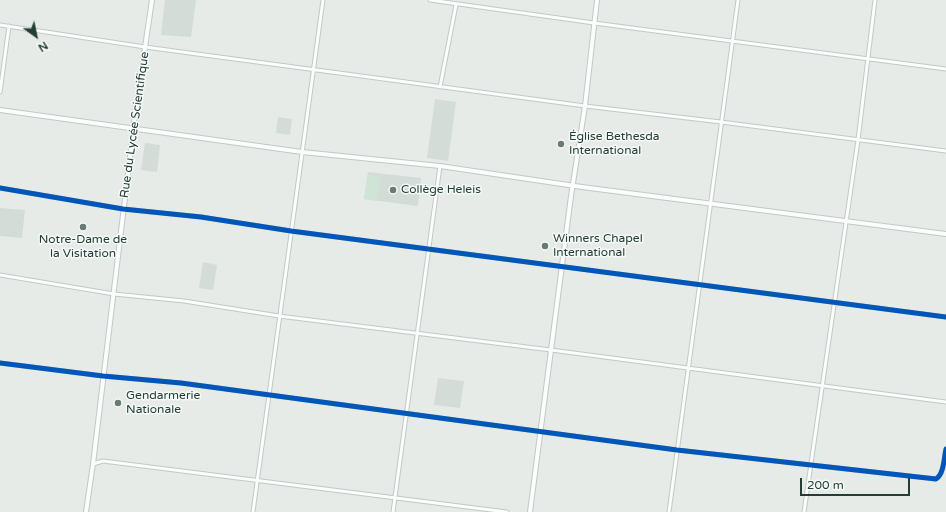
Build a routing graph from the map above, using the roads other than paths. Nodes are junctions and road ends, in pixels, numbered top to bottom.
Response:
1 (152, 0) edge
2 (323, 0) edge
3 (430, 0) edge
4 (598, 0) edge
5 (738, 0) edge
6 (875, 0) edge
7 (456, 5) junction
8 (594, 23) junction
9 (0, 25) edge
10 (9, 26) junction
11 (733, 41) junction
12 (145, 47) junction
13 (867, 59) junction
14 (313, 69) junction
15 (946, 69) edge
16 (440, 87) junction
17 (0, 92) edge
18 (584, 106) junction
19 (0, 110) edge
20 (721, 122) junction
21 (133, 128) junction
22 (858, 140) junction
23 (946, 151) edge
24 (302, 152) junction
25 (440, 166) junction
26 (572, 186) junction
27 (0, 188) edge
28 (710, 203) junction
29 (123, 209) junction
30 (846, 221) junction
31 (291, 231) junction
32 (946, 234) edge
33 (428, 249) junction
34 (562, 267) junction
35 (0, 275) edge
36 (699, 285) junction
37 (114, 294) junction
38 (834, 303) junction
39 (280, 316) junction
40 (946, 317) edge
41 (417, 333) junction
42 (551, 350) junction
43 (0, 363) edge
44 (689, 368) junction
45 (103, 376) junction
46 (822, 386) junction
47 (269, 395) junction
48 (946, 402) edge
49 (406, 413) junction
50 (540, 431) junction
51 (946, 449) edge
52 (677, 450) junction
53 (93, 464) junction
54 (810, 466) junction
55 (257, 481) junction
56 (395, 498) junction
57 (86, 512) edge
58 (253, 512) edge
59 (393, 512) edge
60 (507, 512) edge
61 (530, 512) edge
62 (669, 512) edge
63 (804, 512) edge

1 - 12 street, Rue du Lycée Scientifique
2 - 14 street
3 - 7 street
4 - 8 street
5 - 11 street
6 - 13 street
7 - 8 street
7 - 16 street
8 - 11 street
8 - 18 street
9 - 10 street
10 - 12 street
10 - 17 street
11 - 13 street
11 - 20 street
12 - 14 street
12 - 21 street, Rue du Lycée Scientifique
13 - 15 street
13 - 22 street
14 - 16 street
14 - 24 street
16 - 18 street
18 - 20 street
18 - 26 street
19 - 21 street
20 - 22 street
20 - 28 street
21 - 24 street
21 - 29 street, Rue du Lycée Scientifique
22 - 23 street
22 - 30 street
24 - 25 street
24 - 31 street
25 - 26 street
25 - 33 street
26 - 28 street
26 - 34 street
27 - 29 street
28 - 30 street
28 - 36 street
29 - 31 street
29 - 37 street, Rue du Lycée Scientifique
30 - 32 street
30 - 38 street
31 - 33 street
31 - 39 street
33 - 34 street
33 - 41 street
34 - 36 street
34 - 42 street
35 - 37 street
36 - 38 street
36 - 44 street
37 - 39 street
37 - 45 street, Rue du Lycée Scientifique
38 - 40 street
38 - 46 street
39 - 41 street
39 - 47 street
41 - 42 street
41 - 49 street
42 - 44 street
42 - 50 street
43 - 45 street
44 - 46 street
44 - 52 street
45 - 47 street
45 - 53 street, Rue du Lycée Scientifique
46 - 48 street
46 - 54 street
47 - 49 street
47 - 55 street
49 - 50 street
49 - 56 street
50 - 52 street
50 - 61 street
51 - 54 street
52 - 54 street
52 - 62 street
53 - 55 street
53 - 57 street, Rue du Lycée Scientifique
54 - 63 street
55 - 56 street
55 - 58 street
56 - 59 street
56 - 60 street

